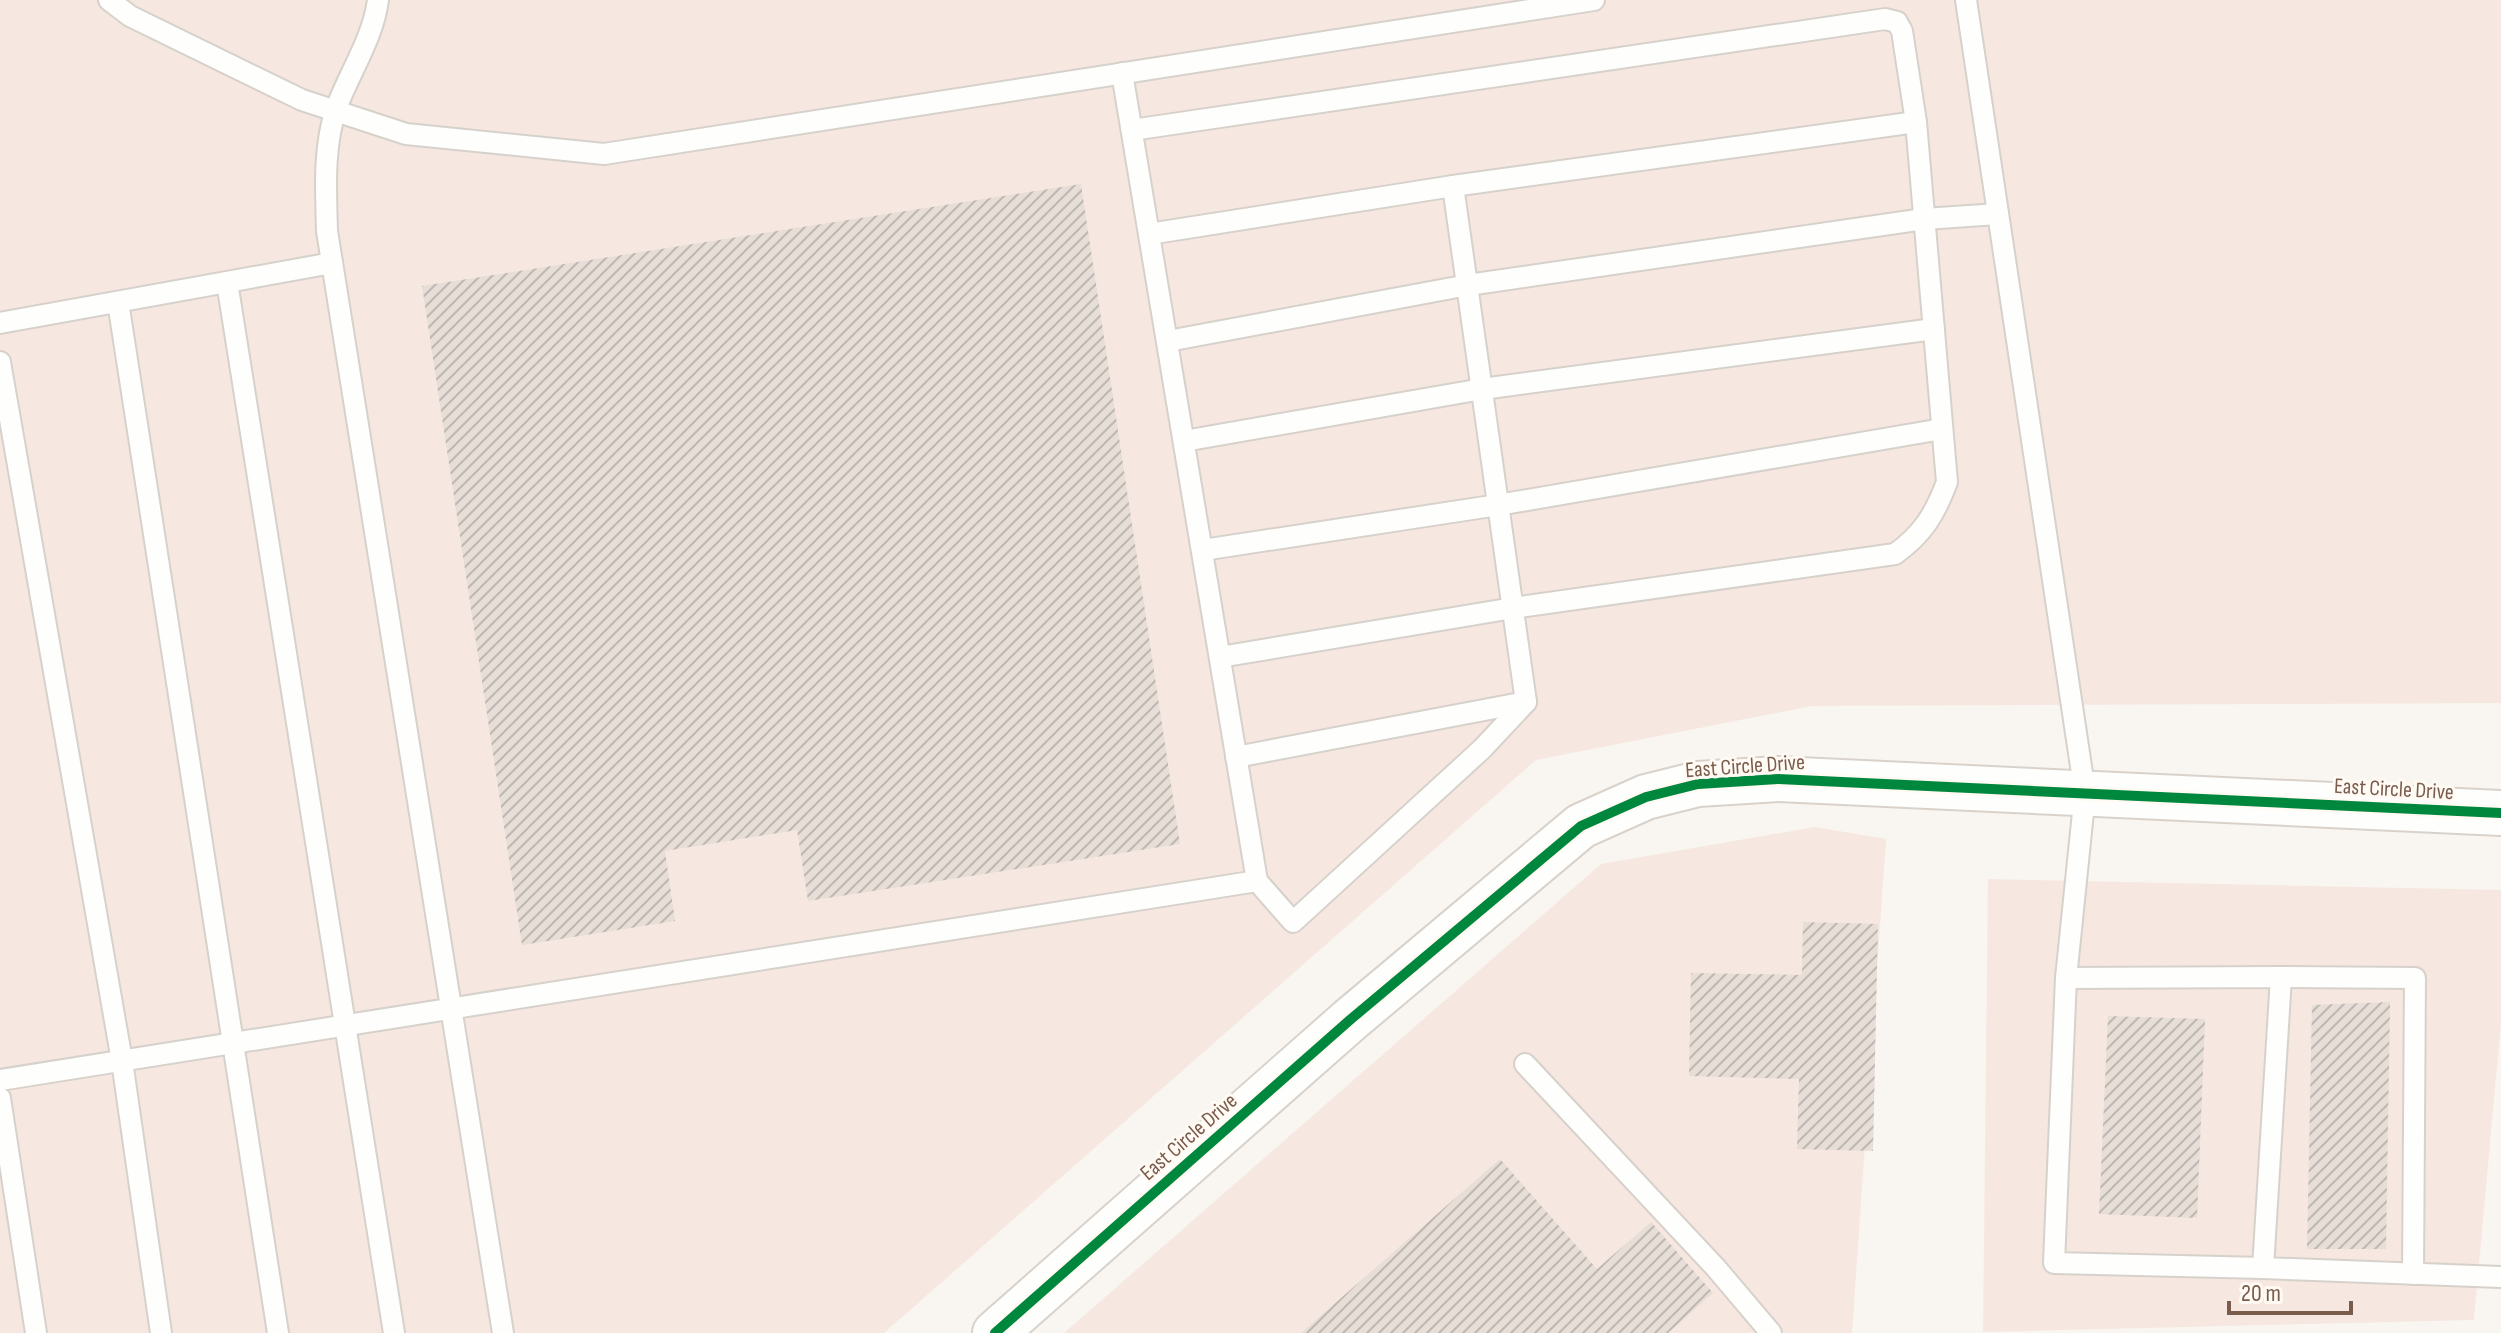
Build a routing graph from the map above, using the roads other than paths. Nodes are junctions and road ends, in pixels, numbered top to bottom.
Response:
1 (109, 0) edge
2 (378, 0) edge
3 (1594, 0) edge
4 (1966, 0) edge
5 (1122, 73) junction
6 (336, 111) junction
7 (1916, 122) junction
8 (1132, 130) junction
9 (1453, 186) junction
10 (1998, 214) junction
11 (1924, 219) junction
12 (1149, 234) junction
13 (332, 263) junction
14 (227, 282) junction
15 (1468, 285) junction
16 (118, 302) junction
17 (0, 323) edge
18 (1934, 329) junction
19 (1168, 341) junction
20 (0, 362) edge
21 (1482, 389) junction
22 (1942, 429) junction
23 (1184, 441) junction
24 (1498, 505) junction
25 (1203, 550) junction
26 (1513, 608) junction
27 (1220, 657) junction
28 (1526, 702) junction
29 (1236, 757) junction
30 (2085, 793) junction
31 (2501, 813) edge
32 (1257, 881) junction
33 (2281, 977) junction
34 (2066, 978) junction
35 (451, 1009) junction
36 (345, 1025) junction
37 (234, 1043) junction
38 (122, 1061) junction
39 (1525, 1064) dead end
40 (0, 1080) edge
41 (0, 1098) edge
42 (2263, 1268) junction
43 (2413, 1274) junction
44 (2501, 1277) edge
45 (36, 1333) edge
46 (161, 1333) edge
47 (278, 1333) edge
48 (394, 1333) edge
49 (503, 1333) edge
50 (995, 1333) edge
51 (1771, 1333) edge

1 - 6 lane
2 - 6 lane
3 - 5 lane
4 - 10 lane
5 - 6 lane
5 - 8 lane
6 - 13 lane
7 - 8 lane
7 - 9 lane
7 - 11 lane
8 - 12 lane
9 - 12 lane
9 - 15 lane
10 - 11 lane
10 - 30 lane
11 - 15 lane
11 - 18 lane
12 - 19 lane
13 - 14 lane
13 - 35 lane
14 - 16 lane
14 - 36 lane
15 - 19 lane
15 - 21 lane
16 - 17 lane
16 - 37 lane
18 - 21 lane
18 - 22 lane
19 - 23 lane
20 - 38 lane
21 - 23 lane
21 - 24 lane
22 - 24 lane
22 - 26 lane
23 - 25 lane
24 - 25 lane
24 - 26 lane
25 - 27 lane
26 - 27 lane
26 - 28 lane
27 - 29 lane
28 - 29 lane
28 - 32 lane
29 - 32 lane
30 - 31 street, East Circle Drive
30 - 34 lane
30 - 50 street, East Circle Drive
32 - 35 lane
33 - 34 lane
33 - 42 lane
33 - 43 lane
34 - 42 lane
35 - 36 lane
35 - 49 lane
36 - 37 lane
36 - 48 lane
37 - 38 lane
37 - 47 lane
38 - 40 lane
38 - 46 lane
39 - 51 lane
41 - 45 lane
42 - 43 lane
43 - 44 lane

